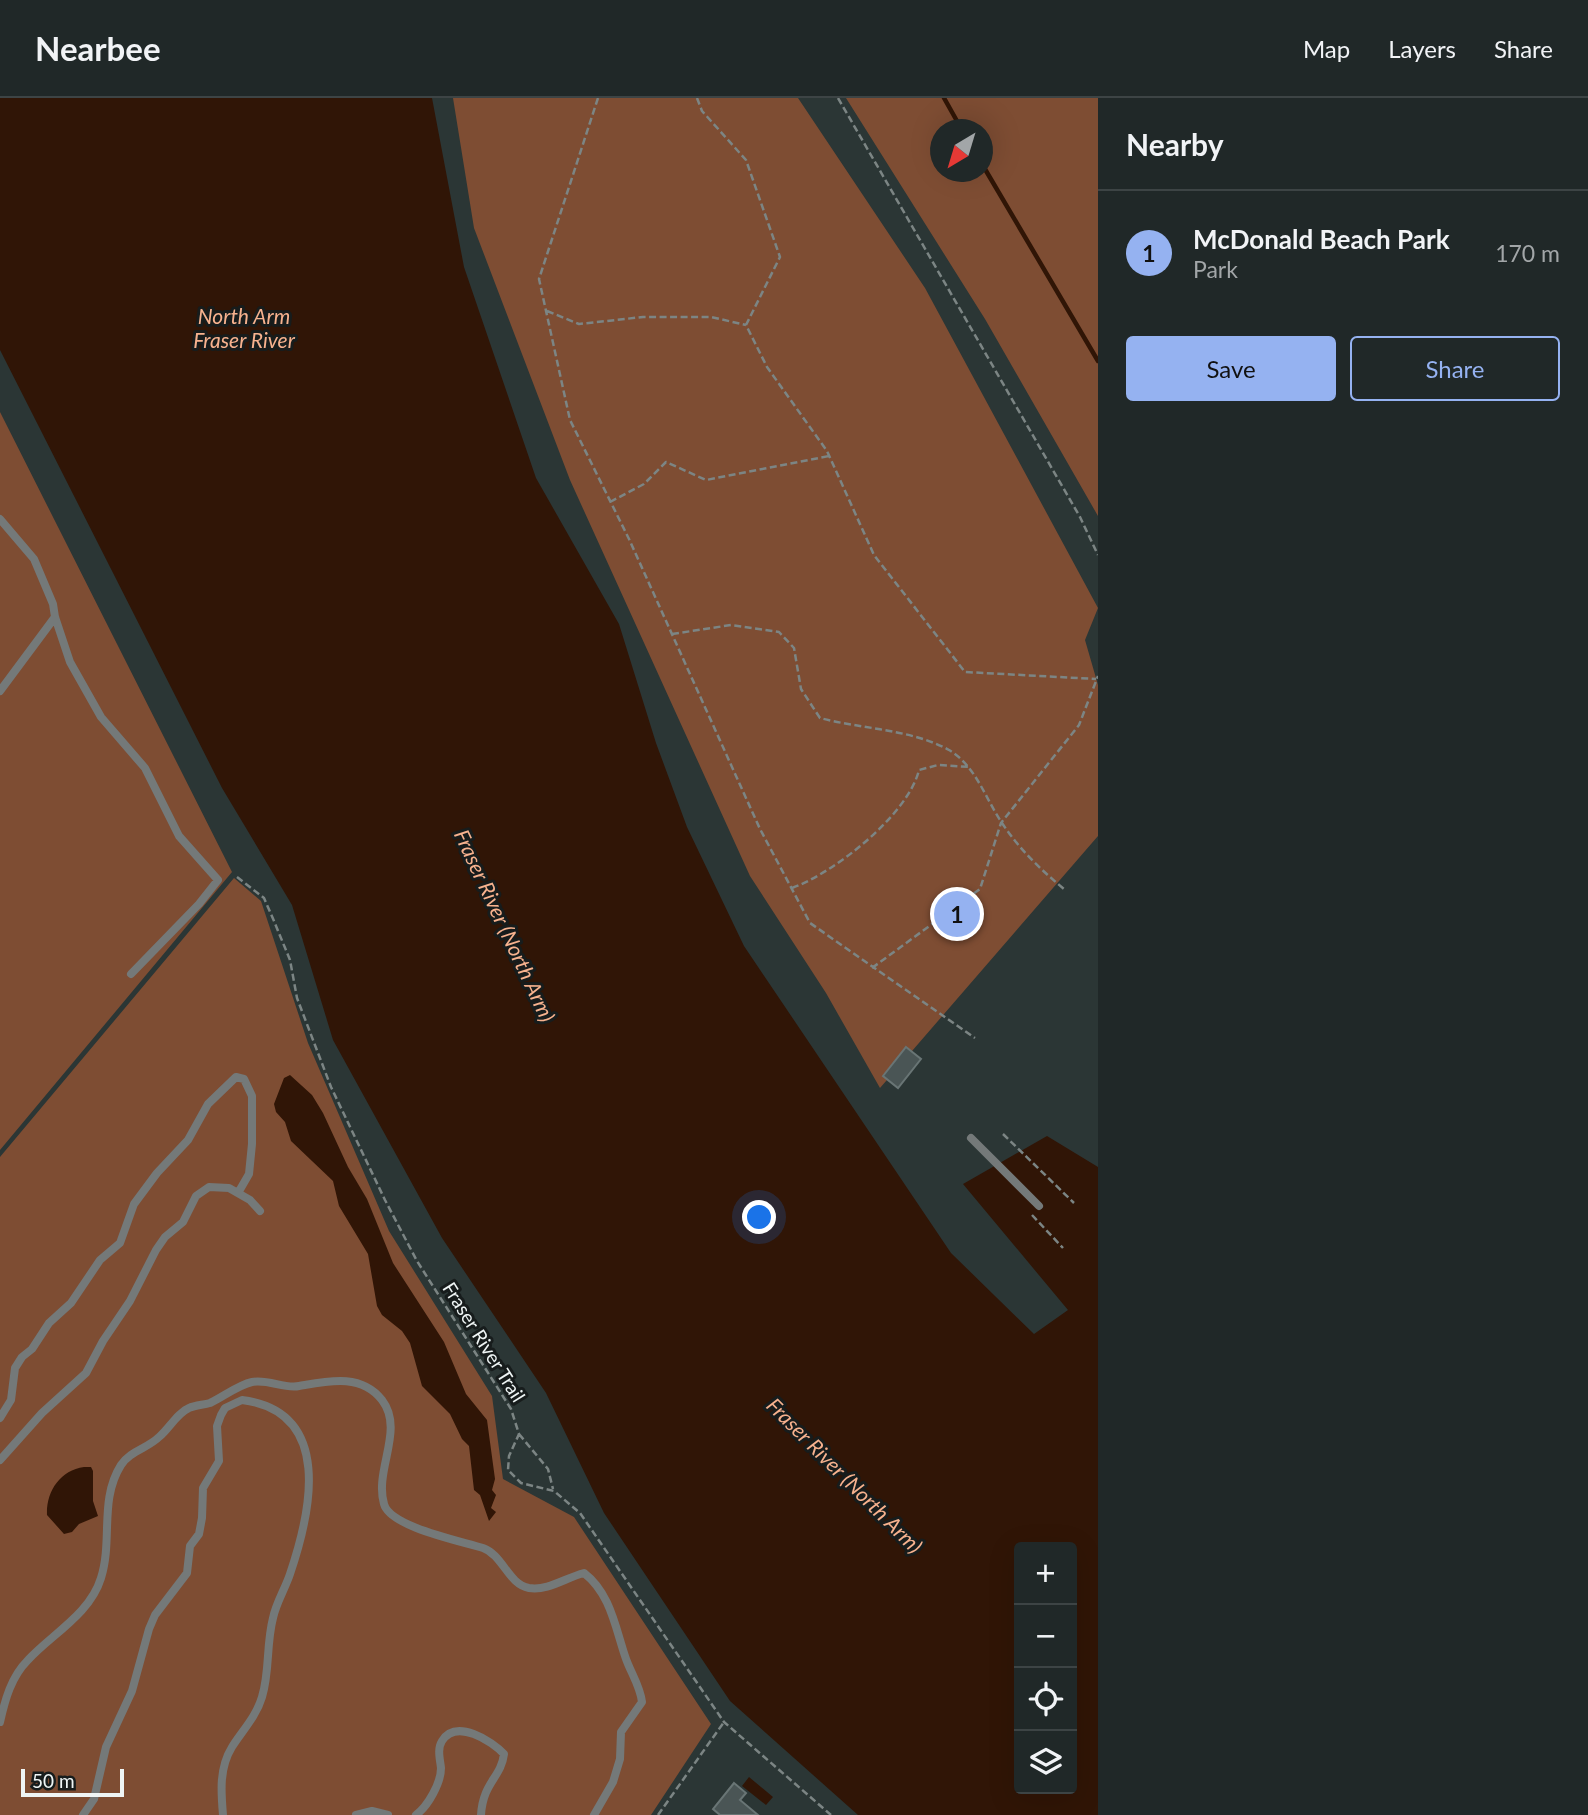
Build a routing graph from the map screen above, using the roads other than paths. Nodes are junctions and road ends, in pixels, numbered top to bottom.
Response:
1 (0, 519) edge
2 (55, 617) junction
3 (0, 691) edge
4 (131, 974) dead end
5 (971, 1138) dead end
6 (237, 1193) junction
7 (1039, 1206) dead end
8 (260, 1211) dead end
9 (0, 1418) edge
10 (0, 1460) edge
11 (0, 1722) edge
12 (83, 1815) edge
13 (223, 1815) edge
14 (356, 1815) edge
15 (388, 1815) edge
16 (416, 1815) edge
17 (481, 1815) edge
18 (594, 1815) edge

1 - 2 lane
2 - 3 lane
2 - 4 lane
5 - 7 lane
6 - 8 lane
6 - 9 lane
6 - 10 lane
11 - 18 lane
12 - 13 lane
14 - 15 lane
16 - 17 lane

